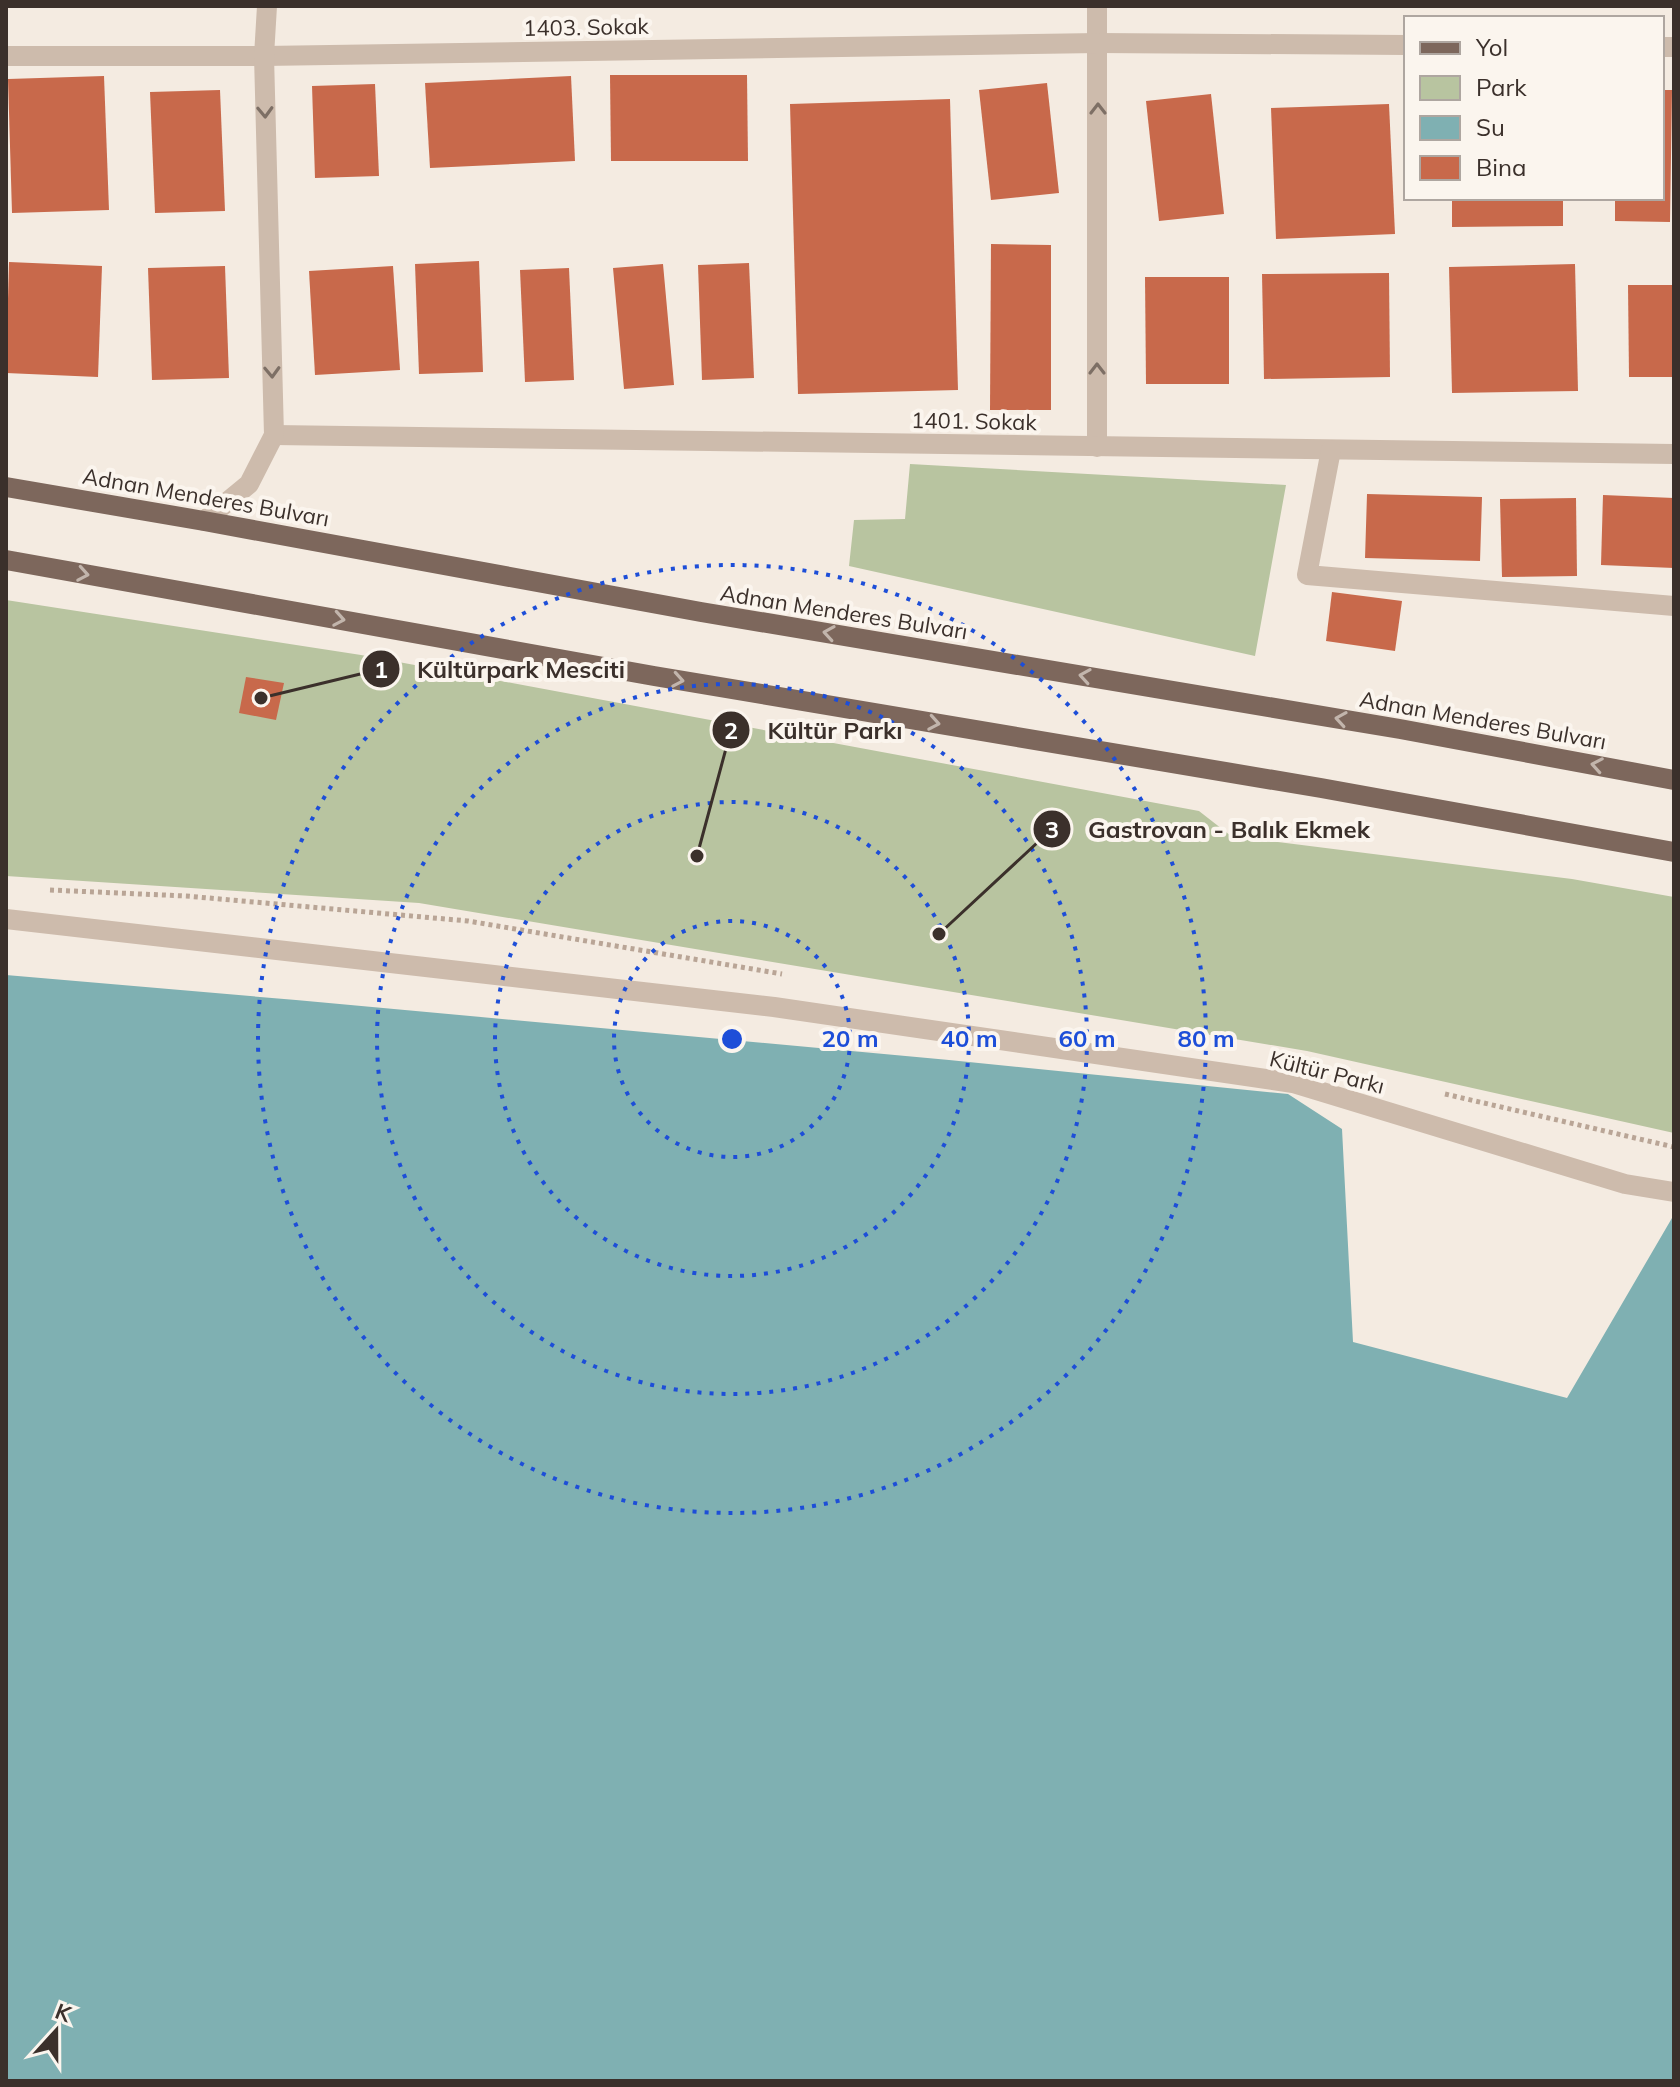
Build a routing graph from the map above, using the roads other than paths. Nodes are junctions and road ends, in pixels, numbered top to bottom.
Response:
1 (267, 6) edge
2 (1097, 6) edge
3 (1098, 43) junction
4 (1404, 45) edge
5 (6, 56) edge
6 (264, 56) junction
7 (274, 435) junction
8 (1097, 447) junction
9 (1331, 450) junction
10 (1674, 454) edge
11 (6, 487) edge
12 (204, 521) junction
13 (6, 560) edge
14 (1674, 606) edge
15 (1674, 780) edge
16 (1674, 852) edge
17 (6, 919) edge
18 (1674, 1192) edge

1 - 6 street
2 - 3 street
3 - 4 street, 1403. Sokak
3 - 6 street, 1403. Sokak
8 -> 3 street
5 - 6 street, 1403. Sokak
6 -> 7 street
7 - 8 street, 1401. Sokak
7 - 12 street
8 - 9 street, 1401. Sokak
9 - 10 street, 1401. Sokak
9 - 14 street
11 - 12 main road, Adnan Menderes Bulvarı
15 -> 12 main road, Adnan Menderes Bulvarı
13 -> 16 main road
17 - 18 street, Kültür Parkı

